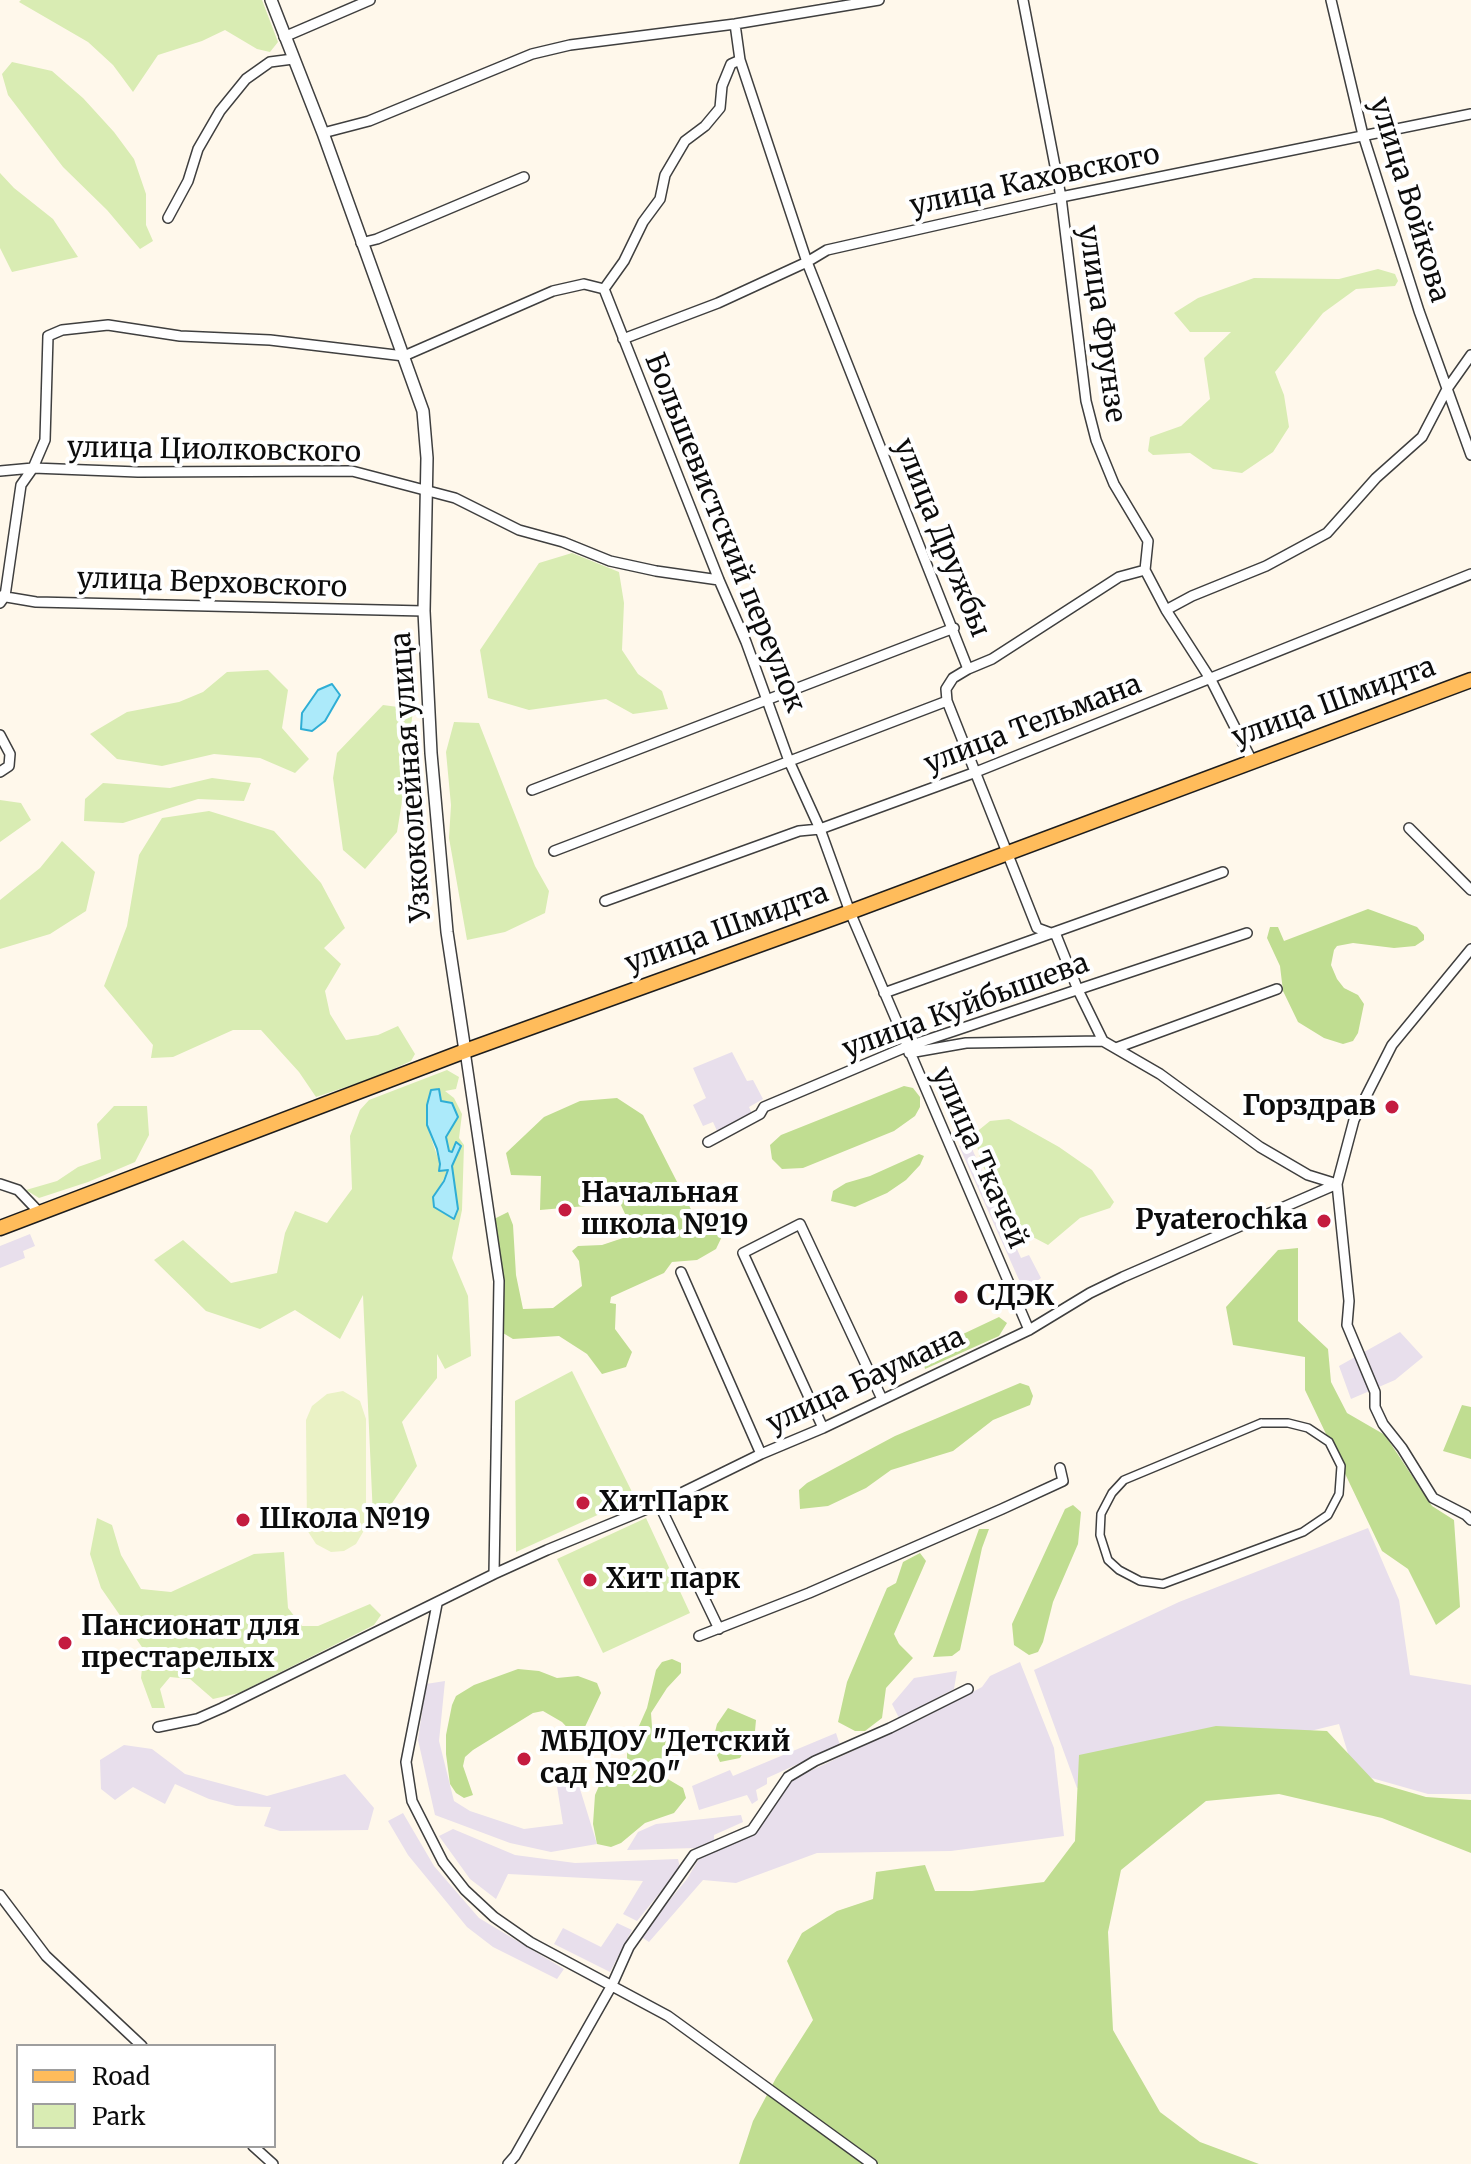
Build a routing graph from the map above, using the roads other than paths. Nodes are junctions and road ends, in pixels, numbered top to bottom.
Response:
1 (271, 0) edge
2 (370, 0) edge
3 (879, 0) edge
4 (1023, 0) edge
5 (1331, 0) edge
6 (735, 24) junction
7 (284, 37) junction
8 (293, 59) junction
9 (740, 60) junction
10 (1471, 114) edge
11 (323, 133) junction
12 (1363, 135) junction
13 (524, 177) dead end
14 (1061, 197) junction
15 (168, 218) dead end
16 (361, 243) junction
17 (807, 262) junction
18 (604, 289) junction
19 (623, 339) junction
20 (1471, 355) edge
21 (404, 356) junction
22 (1447, 389) junction
23 (1471, 455) edge
24 (33, 468) junction
25 (0, 471) edge
26 (425, 492) junction
27 (1145, 570) junction
28 (1471, 574) edge
29 (719, 580) junction
30 (2, 598) edge
31 (1166, 610) junction
32 (424, 611) junction
33 (954, 628) junction
34 (968, 669) junction
35 (1211, 680) junction
36 (1471, 680) edge
37 (769, 701) junction
38 (947, 701) junction
39 (0, 735) edge
40 (789, 761) junction
41 (1252, 761) junction
42 (0, 772) edge
43 (976, 772) junction
44 (532, 790) dead end
45 (1409, 828) dead end
46 (820, 829) junction
47 (554, 851) dead end
48 (1006, 854) junction
49 (1223, 872) dead end
50 (1471, 890) edge
51 (605, 901) dead end
52 (850, 912) junction
53 (1247, 933) dead end
54 (1052, 934) junction
55 (1471, 949) edge
56 (1277, 989) dead end
57 (1078, 990) junction
58 (884, 993) junction
59 (1103, 1041) junction
60 (1116, 1048) junction
61 (908, 1050) junction
62 (465, 1051) junction
63 (708, 1142) dead end
64 (0, 1184) edge
65 (1337, 1184) junction
66 (39, 1212) junction
67 (0, 1228) edge
68 (681, 1272) dead end
69 (1029, 1330) junction
70 (882, 1399) junction
71 (823, 1428) junction
72 (761, 1454) junction
73 (1060, 1468) dead end
74 (659, 1504) junction
75 (1471, 1520) edge
76 (1108, 1560) joint
77 (494, 1574) junction
78 (437, 1604) junction
79 (719, 1629) junction
80 (699, 1636) dead end
81 (968, 1689) dead end
82 (158, 1727) dead end
83 (0, 1895) edge
84 (612, 1985) junction
85 (140, 2044) edge
86 (255, 2148) edge
87 (512, 2161) edge
88 (273, 2164) edge
89 (872, 2164) edge

1 - 7 street, Узкоколейная улица
2 - 7 street
3 - 6 street
4 - 14 street, улица Фрунзе
5 - 12 street, улица Войкова
6 - 9 street, улица Дружбы
6 - 11 street
7 - 8 street, Узкоколейная улица
8 - 11 street, Узкоколейная улица
8 - 15 street
9 - 17 street, улица Дружбы
9 - 18 street
10 - 12 street, улица Каховского
11 - 16 street, Узкоколейная улица
12 - 14 street, улица Каховского
12 - 22 street, улица Войкова
13 - 16 street
14 - 17 street, улица Каховского
14 - 27 street, улица Фрунзе
16 - 21 street, Узкоколейная улица
17 - 19 street, улица Каховского
17 - 33 street, улица Дружбы
18 - 19 street, Большевистский переулок
18 - 21 street
19 - 29 street, Большевистский переулок
20 - 22 street
21 - 24 street
21 - 26 street, Узкоколейная улица
22 - 23 street, улица Войкова
22 - 31 street
24 - 25 street, улица Циолковского
24 - 26 street, улица Циолковского
24 - 30 street
26 - 29 street, улица Циолковского
26 - 32 street, Узкоколейная улица
27 - 31 street, улица Фрунзе
27 - 34 street
28 - 35 street, улица Тельмана
29 - 37 street, Большевистский переулок
30 - 32 street, улица Верховского
31 - 35 street, улица Фрунзе
32 - 62 street, Узкоколейная улица
33 - 34 street, улица Дружбы
33 - 37 street
34 - 38 street, улица Дружбы
35 - 41 street, улица Фрунзе
35 - 43 street, улица Тельмана
36 - 41 main road, улица Шмидта
37 - 40 street, Большевистский переулок
37 - 44 street
38 - 40 street
38 - 43 street
39 - 42 street
40 - 46 street, Большевистский переулок
40 - 47 street
41 - 48 main road, улица Шмидта
43 - 46 street, улица Тельмана
43 - 48 street
45 - 50 street
46 - 51 street, улица Тельмана
46 - 52 street, Большевистский переулок
48 - 52 main road, улица Шмидта
48 - 54 street
49 - 54 street
52 - 58 street, Большевистский переулок
52 - 62 main road, улица Шмидта
53 - 57 street, улица Куйбышева
54 - 57 street
54 - 58 street
55 - 65 street
56 - 60 street
57 - 59 street
57 - 61 street, улица Куйбышева
58 - 61 street, Большевистский переулок
59 - 60 street
59 - 61 street
60 - 65 street
61 - 63 street, улица Куйбышева
61 - 69 street, улица Ткачей
62 - 66 main road, улица Шмидта
62 - 77 street, Узкоколейная улица
64 - 66 street
65 - 69 street, улица Баумана
65 - 75 street
66 - 67 main road, улица Шмидта
68 - 72 street
69 - 70 street, улица Баумана
70 - 71 street, улица Баумана
70 - 71 street
71 - 72 street, улица Баумана
72 - 74 street, улица Баумана
73 - 79 street
74 - 77 street, улица Баумана
74 - 79 street
76 - 76 street
77 - 78 street, улица Баумана
78 - 82 street, улица Баумана
78 - 84 street
79 - 80 street
81 - 84 street
83 - 85 street
84 - 87 street
84 - 89 street
86 - 88 street

